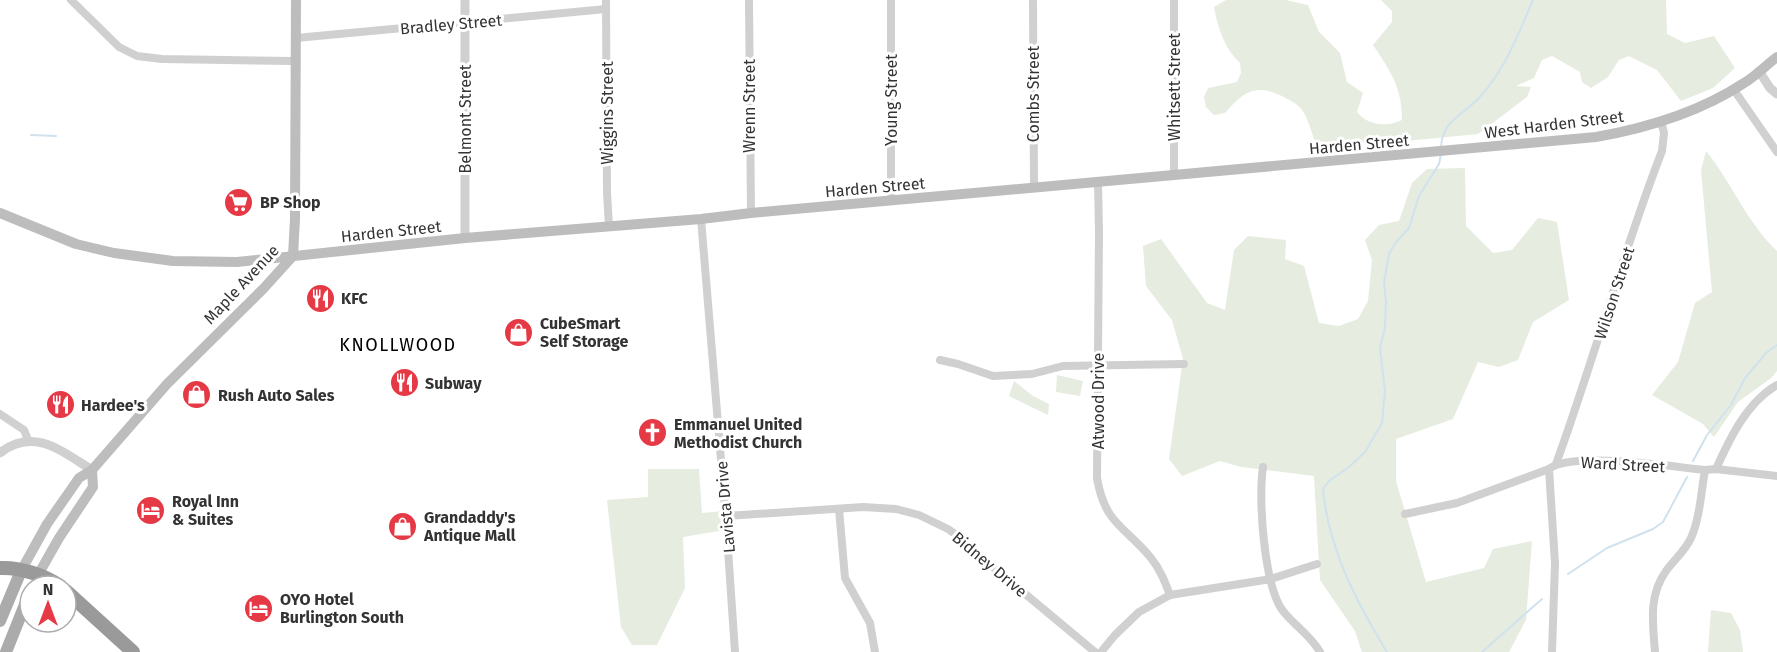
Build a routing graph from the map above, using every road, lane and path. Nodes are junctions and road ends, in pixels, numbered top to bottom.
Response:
1 (71, 0) edge
2 (296, 0) edge
3 (465, 0) edge
4 (606, 0) edge
5 (749, 0) edge
6 (891, 0) edge
7 (1033, 0) edge
8 (1174, 0) edge
9 (606, 9) junction
10 (464, 22) junction
11 (296, 38) junction
12 (1777, 57) edge
13 (295, 61) junction
14 (1758, 70) junction
15 (1734, 90) junction
16 (1777, 94) edge
17 (1661, 121) junction
18 (1460, 149) joint
19 (1777, 152) edge
20 (1174, 175) junction
21 (1098, 183) junction
22 (1034, 188) junction
23 (891, 201) junction
24 (0, 213) edge
25 (750, 213) junction
26 (700, 219) junction
27 (609, 226) junction
28 (465, 238) junction
29 (292, 256) junction
30 (940, 360) dead end
31 (1098, 364) junction
32 (1184, 364) dead end
33 (1777, 385) edge
34 (0, 414) edge
35 (29, 442) junction
36 (0, 453) edge
37 (1552, 466) junction
38 (1263, 467) dead end
39 (1716, 469) junction
40 (92, 470) junction
41 (1705, 470) junction
42 (1777, 476) edge
43 (839, 509) junction
44 (1405, 514) dead end
45 (726, 516) junction
46 (1317, 564) dead end
47 (0, 568) edge
48 (21, 571) junction
49 (25, 574) edge
50 (39, 574) edge
51 (1271, 579) junction
52 (1170, 595) junction
53 (78, 602) edge
54 (0, 621) edge
55 (18, 622) edge
56 (6, 652) edge
57 (133, 652) edge
58 (735, 652) edge
59 (875, 652) edge
60 (1095, 652) edge
61 (1101, 652) edge
62 (1320, 652) edge
63 (1552, 652) edge
64 (1655, 652) edge

1 - 13 street
2 - 11 main road, Maple Avenue
3 - 10 street, Belmont Street
4 - 9 street, Wiggins Street
5 - 25 street, Wrenn Street
6 - 23 street, Young Street
7 - 22 street, Combs Street
8 - 20 street, Whitsett Street
9 - 10 street, Bradley Street
9 - 27 street, Wiggins Street
10 - 11 street, Bradley Street
10 - 28 street, Belmont Street
11 - 13 main road, Maple Avenue
12 - 14 main road, West Harden Street
13 - 29 main road, Maple Avenue
14 - 15 main road, West Harden Street
14 - 16 street
15 - 17 main road, West Harden Street
15 - 19 street
17 - 18 main road, West Harden Street
17 - 37 street, Wilson Street
18 - 20 main road, Harden Street
20 - 21 main road, Harden Street
21 - 22 main road, Harden Street
21 - 31 street, Atwood Drive
22 - 23 main road, Harden Street
23 - 25 main road, Harden Street
24 - 29 main road, Harden Street
25 - 26 main road, Harden Street
26 - 27 main road, Harden Street
26 - 45 street, Lavista Drive
27 - 28 main road, Harden Street
28 - 29 main road, Harden Street
29 - 40 main road, Maple Avenue
30 - 31 street
31 - 32 street
31 - 52 street, Atwood Drive
33 - 39 street
34 - 35 street
35 - 36 street
35 - 40 street
37 - 41 street, Ward Street
37 - 44 street, Ward Street
37 - 63 street, Wilson Street
38 - 51 street
39 - 41 street, Ward Street
39 - 42 street, Ward Street
40 - 48 main road, Maple Avenue
40 - 50 main road, Maple Avenue
41 - 64 street
43 - 45 street, Bidney Drive
43 - 59 street
43 - 60 street, Bidney Drive
45 - 58 street, Lavista Drive
46 - 51 street
47 - 48 highway
48 - 49 highway
48 - 54 main road, Maple Avenue
51 - 52 street
51 - 62 street
52 - 61 street
53 - 57 highway
55 - 56 main road

